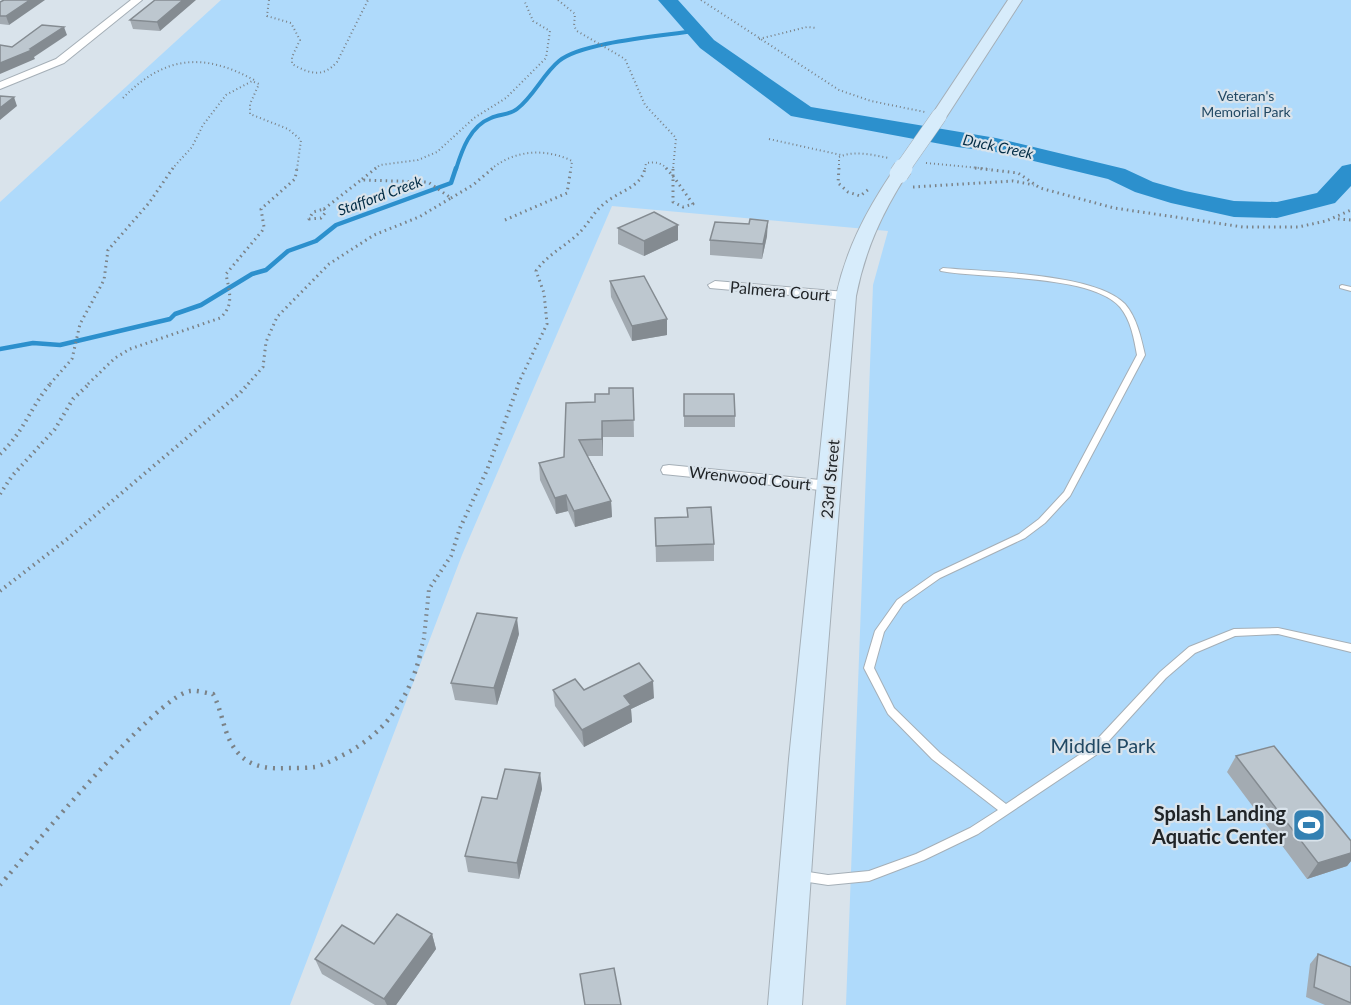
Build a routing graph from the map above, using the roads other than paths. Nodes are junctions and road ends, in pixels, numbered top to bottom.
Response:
1 (137, 0) edge
2 (1015, 0) edge
3 (0, 86) edge
4 (943, 270) dead end
5 (714, 285) dead end
6 (1342, 286) dead end
7 (1351, 289) edge
8 (846, 296) junction
9 (669, 470) dead end
10 (830, 486) junction
11 (1351, 648) edge
12 (1006, 810) junction
13 (795, 876) junction
14 (785, 1005) edge

1 - 3 street
2 - 8 street, 23rd Street, bridge
4 - 12 lane
5 - 8 street, Palmera Court
6 - 7 lane
8 - 10 street, 23rd Street
9 - 10 street, Wrenwood Court
10 - 13 street, 23rd Street
11 - 12 lane
12 - 13 lane
13 - 14 street, 23rd Street

